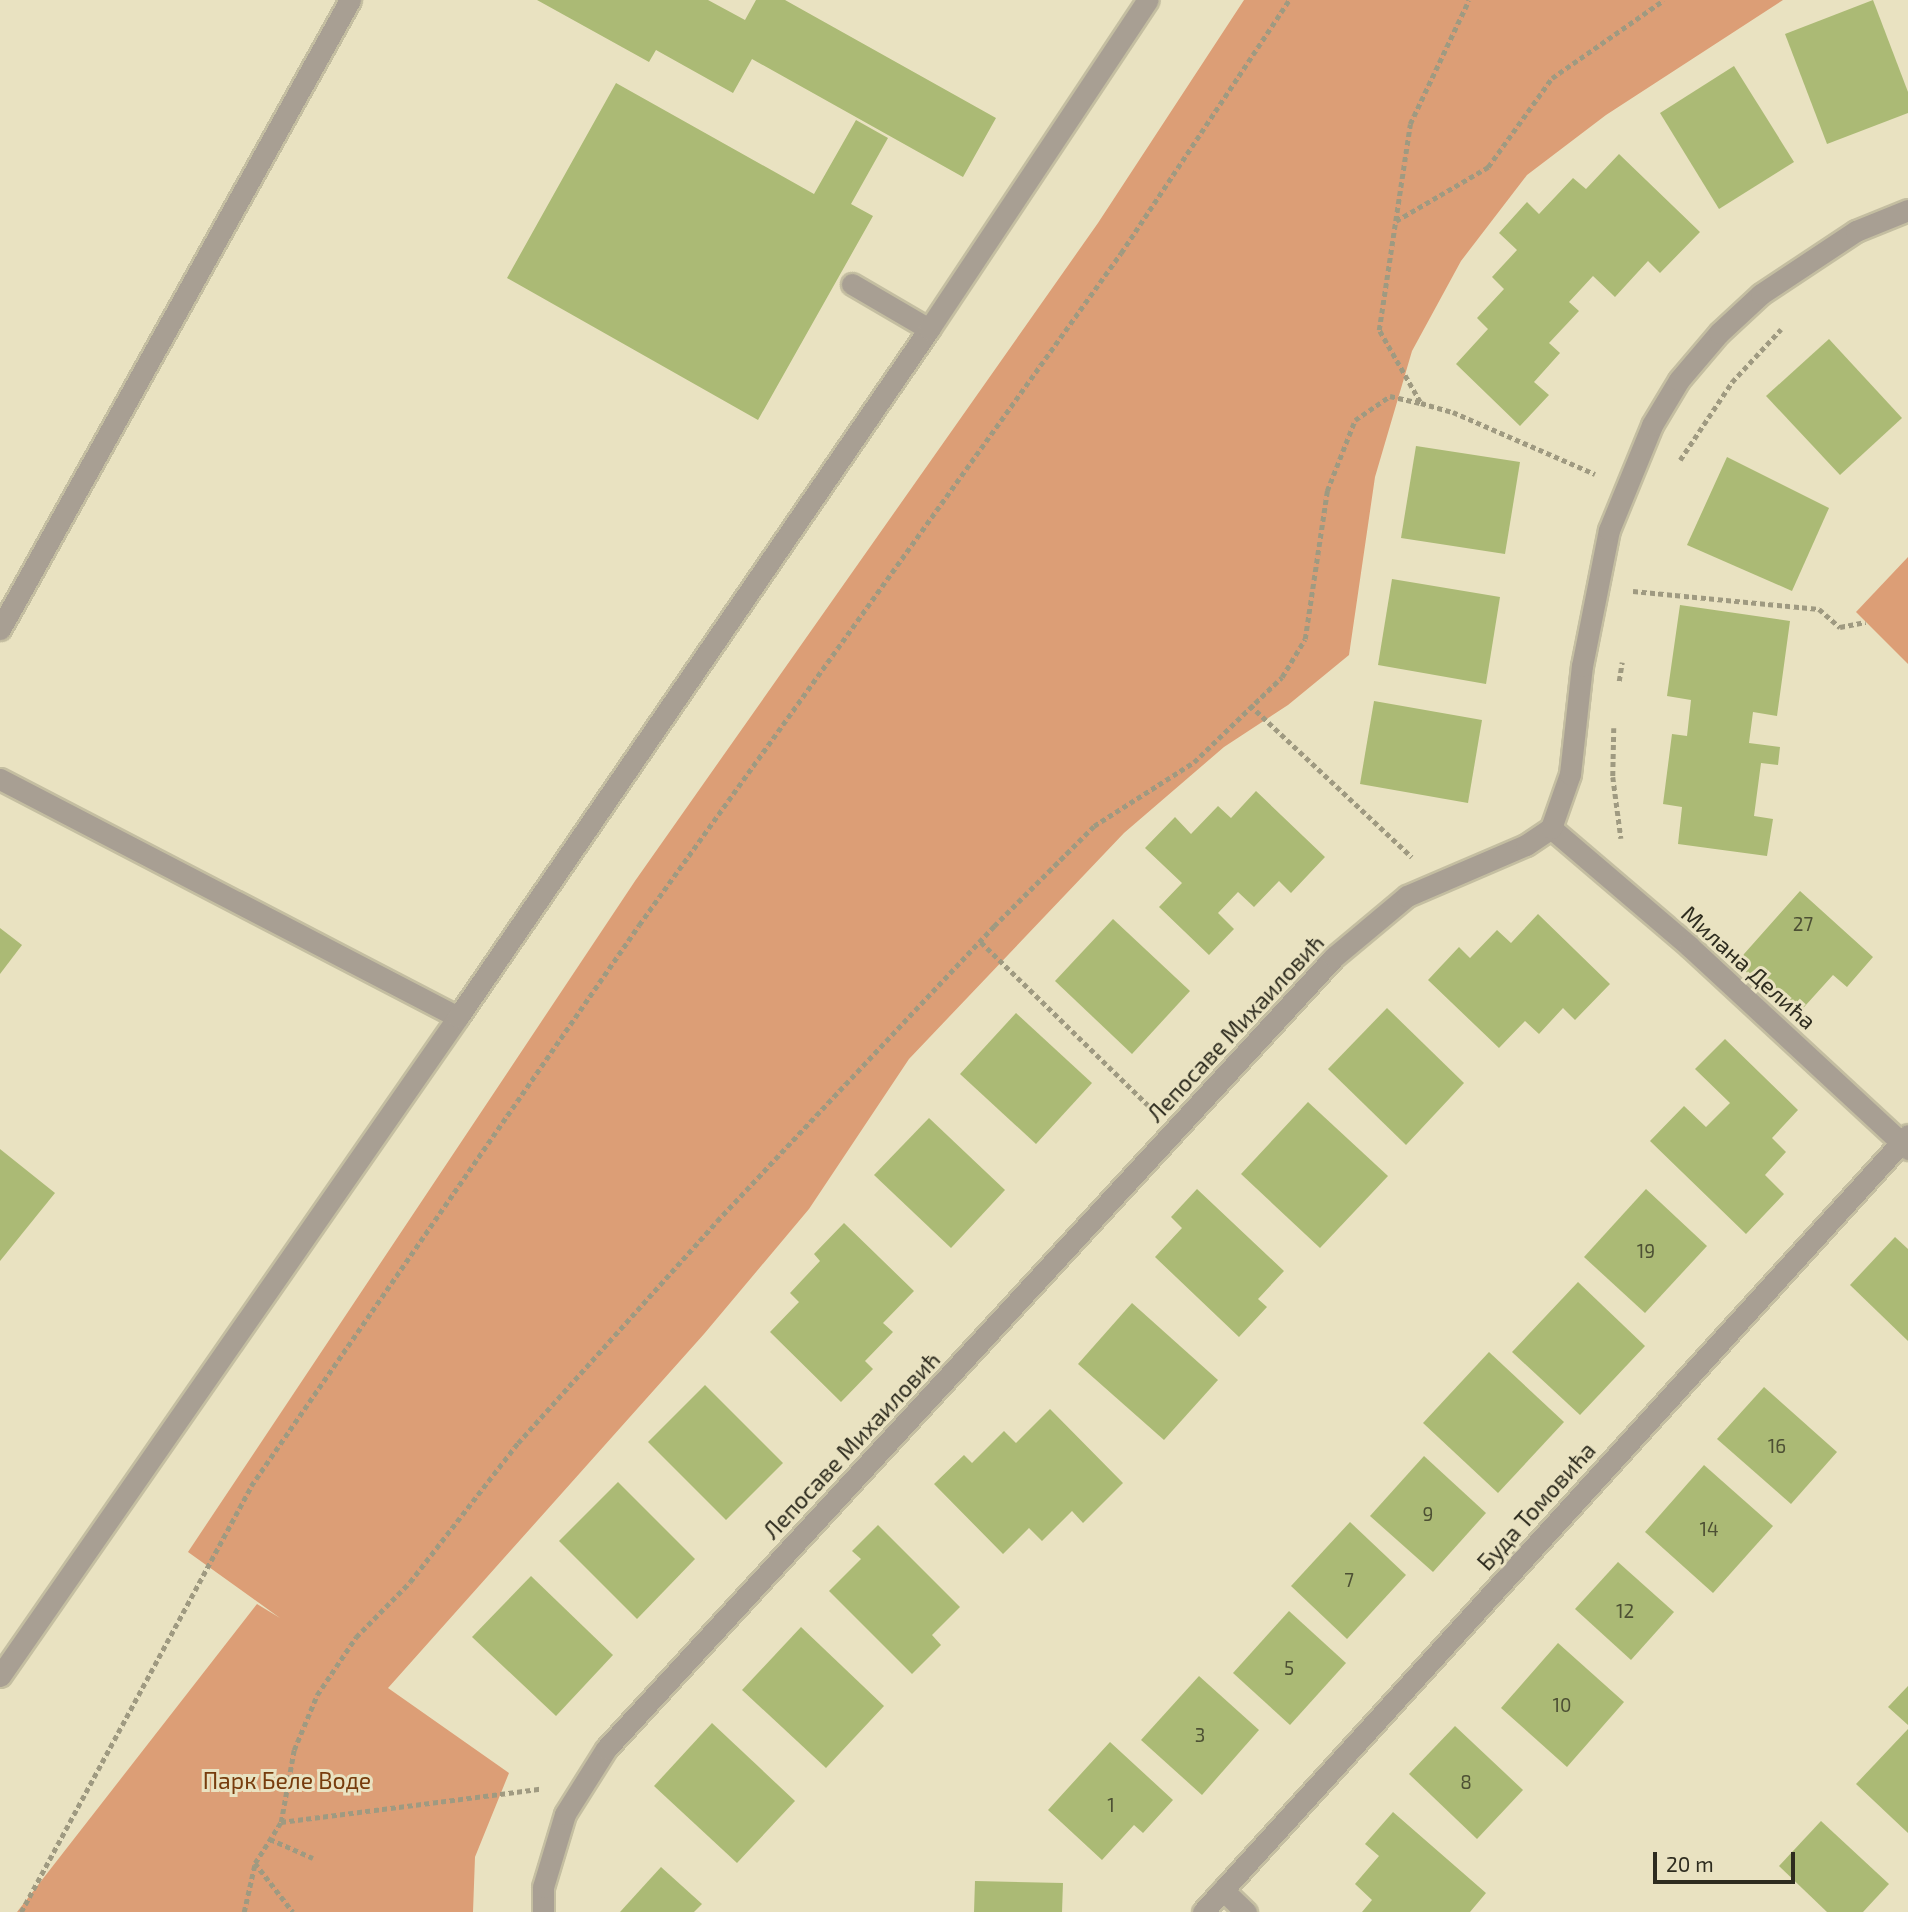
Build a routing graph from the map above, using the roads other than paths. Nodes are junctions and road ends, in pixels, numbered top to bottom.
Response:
1 (350, 0) edge
2 (1148, 0) edge
3 (1908, 210) edge
4 (852, 284) dead end
5 (929, 329) junction
6 (0, 629) edge
7 (0, 779) edge
8 (1551, 828) junction
9 (458, 1017) junction
10 (1906, 1142) edge
11 (0, 1676) edge
12 (1223, 1890) junction
13 (543, 1912) edge
14 (1203, 1912) edge
15 (1246, 1912) edge

1 - 6 street
2 - 5 street
3 - 8 street
4 - 5 street
5 - 9 street
7 - 9 street
8 - 10 street, Милана Делића
8 - 13 street, Лепосаве Михаиловић
9 - 11 street
10 - 12 street, Буда Томовића
12 - 14 street, Буда Томовића
12 - 15 street

